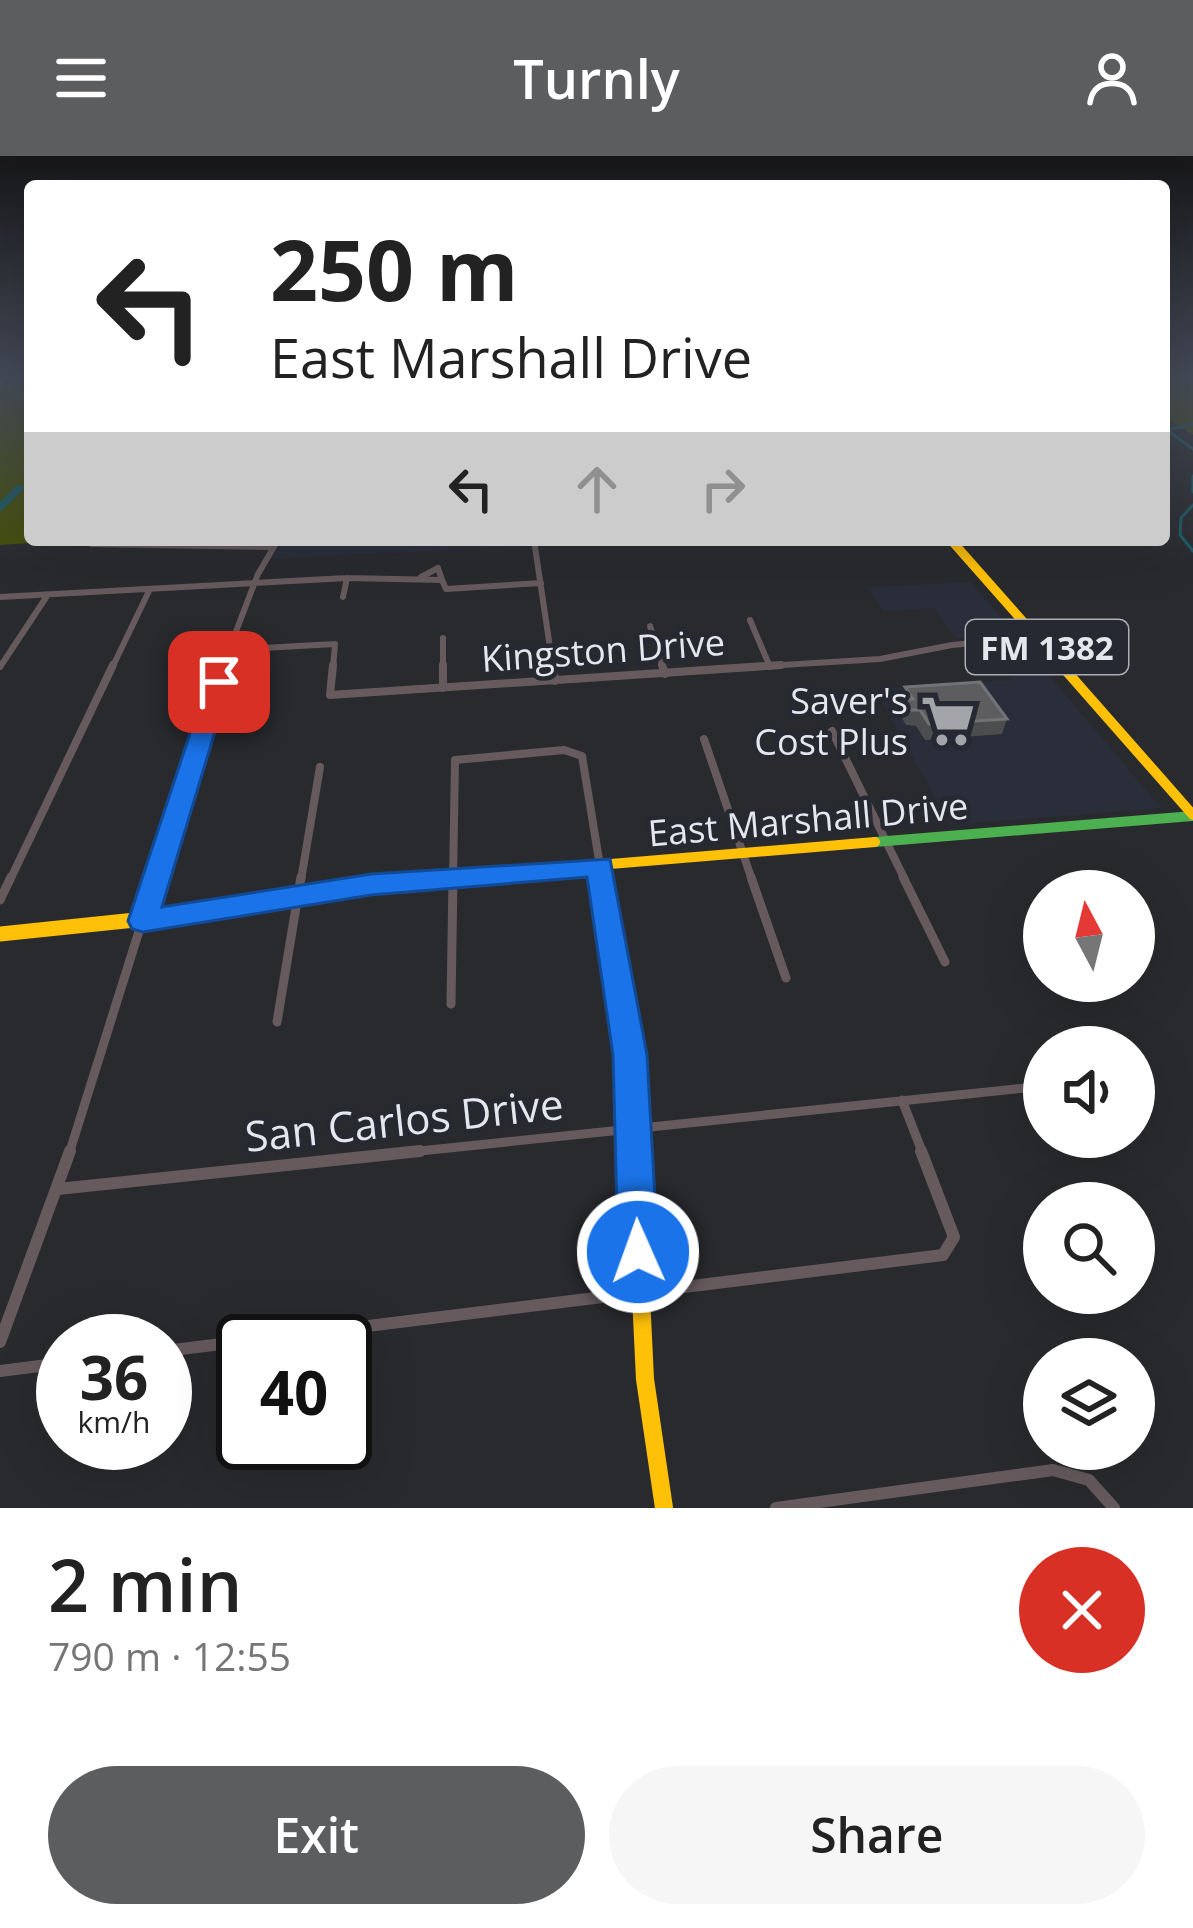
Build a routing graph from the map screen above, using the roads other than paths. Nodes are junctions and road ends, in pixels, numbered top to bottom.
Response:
1 (256, 546) edge
2 (535, 546) edge
3 (956, 546) edge
4 (269, 547) joint
5 (347, 578) junction
6 (258, 583) junction
7 (541, 584) junction
8 (150, 589) junction
9 (48, 595) junction
10 (343, 597) dead end
11 (0, 598) edge
12 (750, 620) dead end
13 (650, 626) dead end
14 (1039, 637) junction
15 (443, 638) dead end
16 (228, 650) junction
17 (770, 667) junction
18 (0, 668) edge
19 (665, 674) junction
20 (555, 681) junction
21 (442, 688) junction
22 (832, 731) dead end
23 (704, 739) dead end
24 (320, 767) dead end
25 (1193, 816) edge
26 (886, 843) junction
27 (742, 854) junction
28 (600, 866) junction
29 (451, 879) junction
30 (296, 897) junction
31 (0, 900) edge
32 (143, 921) junction
33 (0, 934) edge
34 (945, 962) dead end
35 (786, 978) dead end
36 (452, 1004) dead end
37 (277, 1022) dead end
38 (1023, 1088) edge
39 (902, 1100) junction
40 (634, 1127) junction
41 (58, 1189) junction
42 (639, 1294) junction
43 (0, 1342) edge
44 (192, 1348) edge
45 (36, 1366) edge
46 (0, 1371) edge
47 (664, 1508) edge
48 (776, 1508) edge
49 (1114, 1508) edge

1 - 4 street
2 - 7 street
3 - 14 main road, FM 1382
4 - 6 street
5 - 6 street
5 - 7 street
5 - 10 street
6 - 8 street
6 - 16 street
7 - 20 street
8 - 9 street
8 - 31 street
9 - 11 street
9 - 18 street
12 - 17 street
13 - 19 street
14 - 17 street, Kingston Drive
14 - 25 main road, FM 1382
15 - 21 street
16 - 21 street, Kingston Drive
16 - 32 street
17 - 19 street, Kingston Drive
19 - 20 street, Kingston Drive
20 - 21 street, Kingston Drive
22 - 26 street
23 - 27 street
24 - 30 street
25 - 26 main road, East Marshall Drive
26 - 27 main road, East Marshall Drive
26 - 34 street
27 - 28 main road, East Marshall Drive
27 - 35 street
28 - 29 main road, East Marshall Drive
28 - 29 street
28 - 40 main road
29 - 30 main road, East Marshall Drive
29 - 36 street
30 - 32 main road, East Marshall Drive
30 - 37 street
32 - 33 main road, East Marshall Drive
32 - 41 street
38 - 39 street, San Carlos Drive
39 - 40 street, San Carlos Drive
39 - 42 street
40 - 41 street, San Carlos Drive
40 - 42 main road
41 - 43 street
42 - 44 street
42 - 47 main road
45 - 46 street
48 - 49 street

